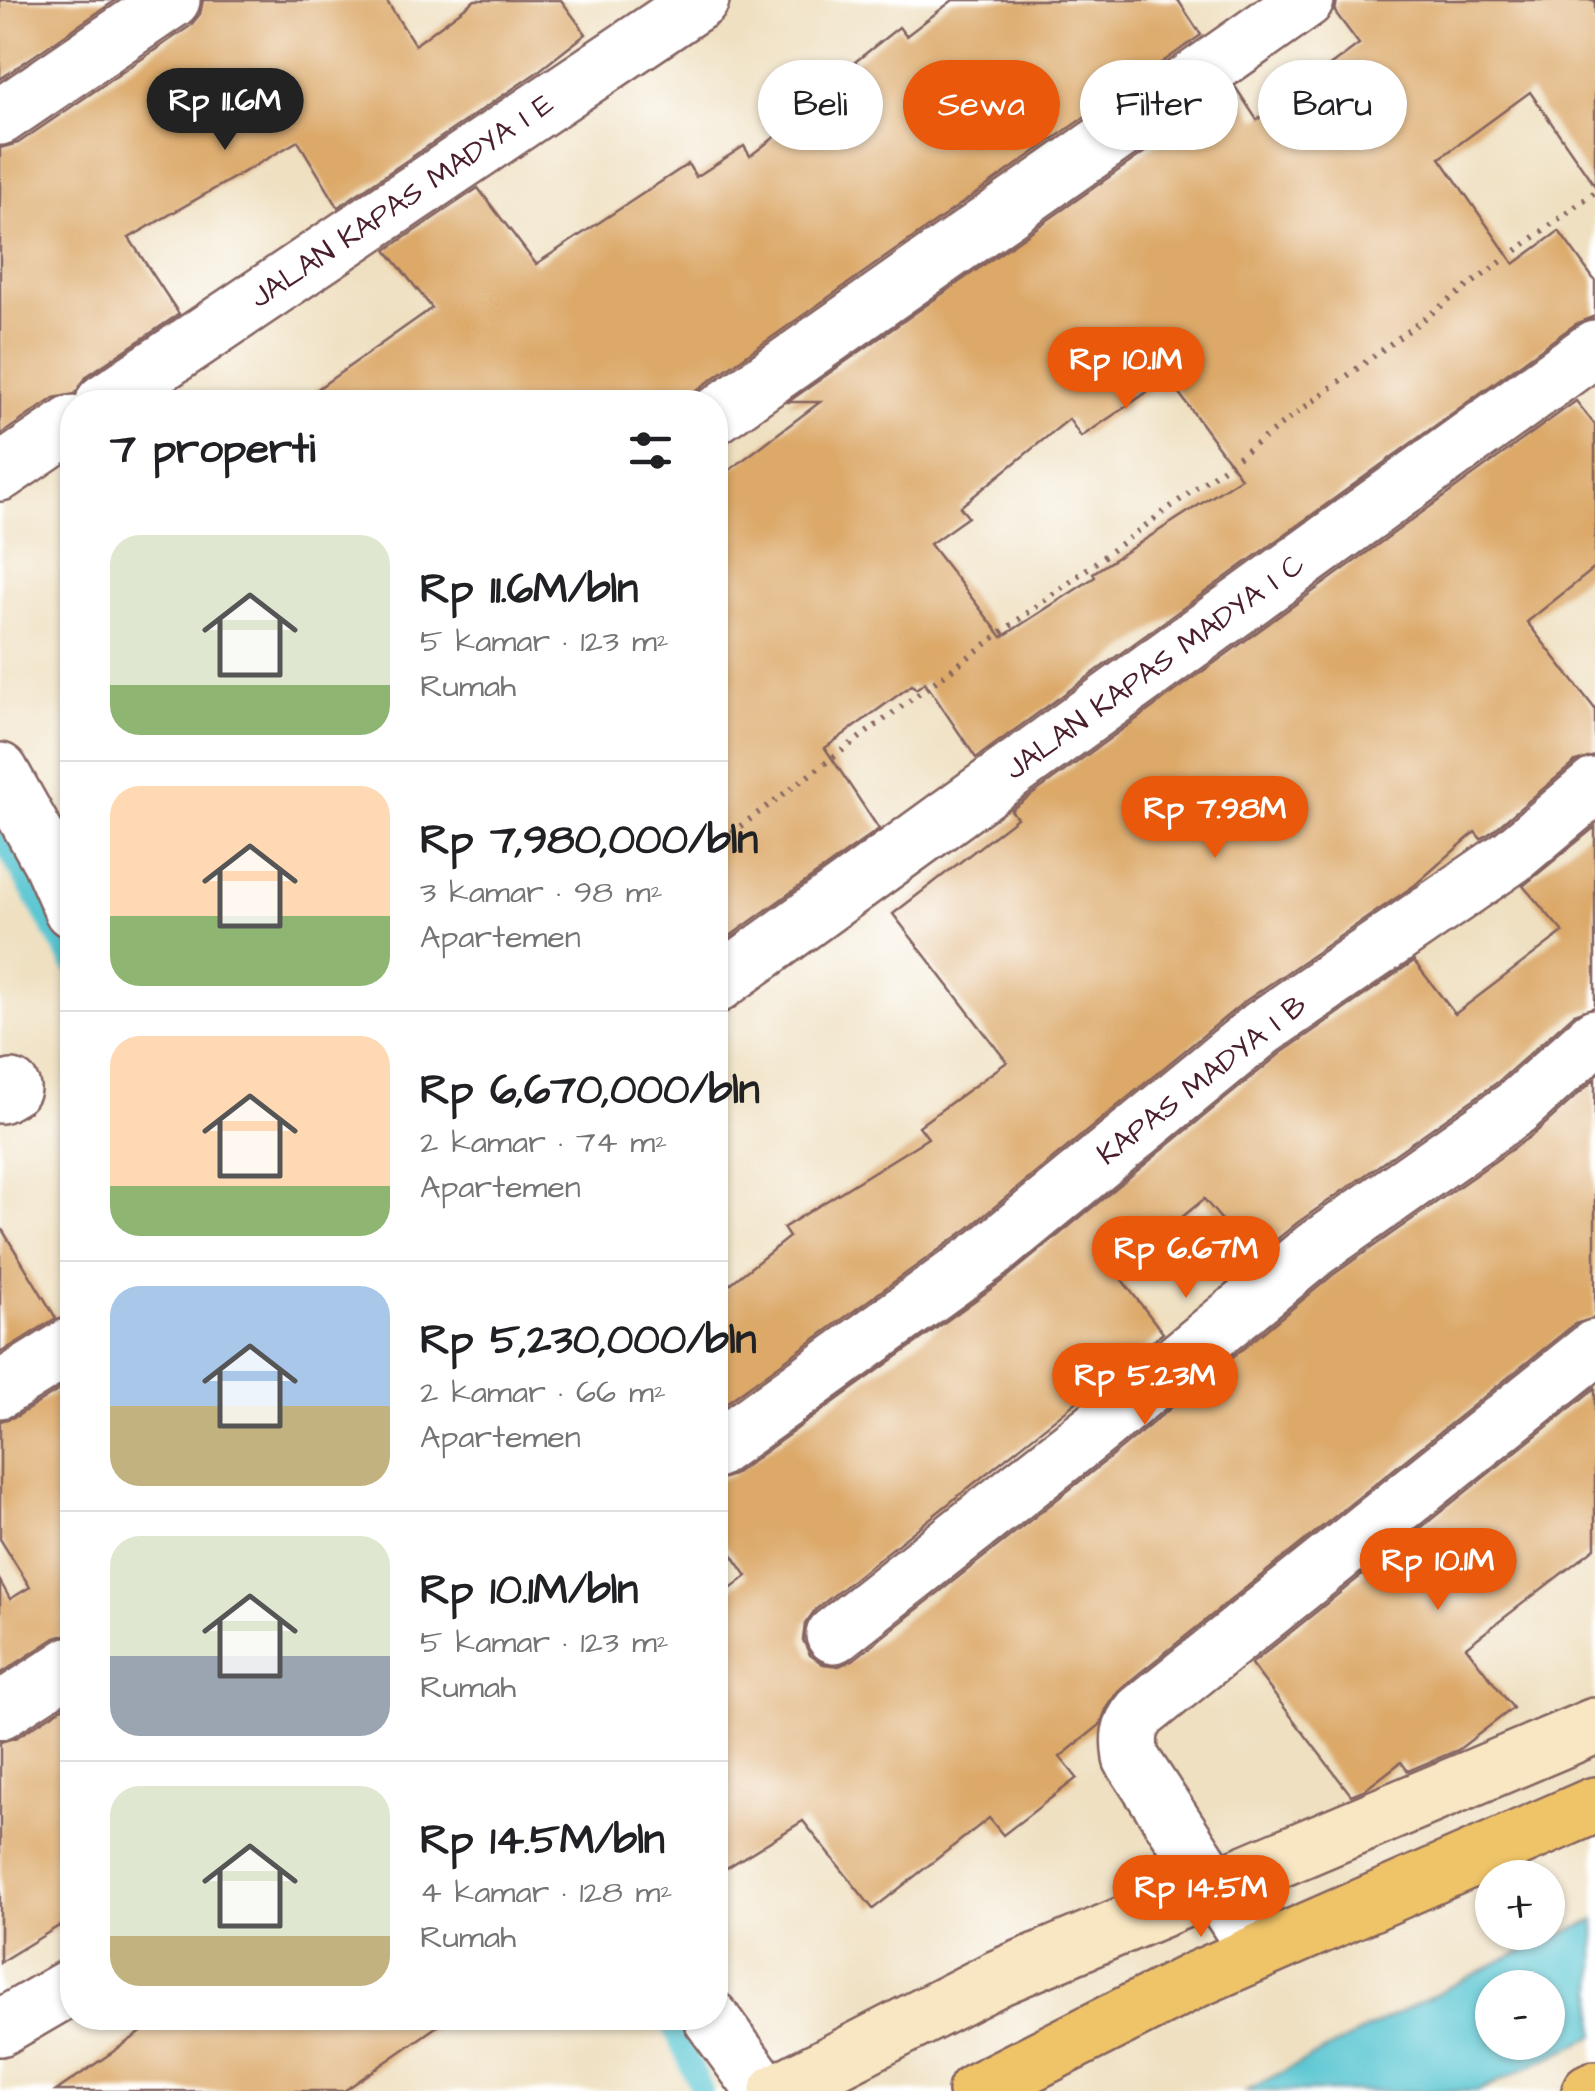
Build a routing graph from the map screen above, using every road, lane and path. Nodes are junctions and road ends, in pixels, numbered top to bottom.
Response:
1 (172, 0) edge
2 (701, 0) edge
3 (1306, 0) edge
4 (0, 117) edge
5 (1595, 192) edge
6 (1595, 348) edge
7 (122, 390) edge
8 (728, 407) edge
9 (60, 432) edge
10 (0, 472) edge
11 (0, 771) edge
12 (1595, 786) edge
13 (728, 835) edge
14 (60, 853) edge
15 (728, 977) edge
16 (1595, 1037) edge
17 (1595, 1348) edge
18 (60, 1353) edge
19 (0, 1390) edge
20 (728, 1441) edge
21 (834, 1635) dead end
22 (60, 1672) edge
23 (0, 1711) edge
24 (1595, 1726) edge
25 (1595, 1805) edge
26 (1218, 1888) junction
27 (1258, 1952) junction
28 (60, 1993) edge
29 (0, 2028) edge
30 (720, 2030) edge
31 (764, 2091) edge
32 (778, 2091) edge
33 (976, 2091) edge

1 - 4 street
2 - 7 street, JALAN KAPAS MADYA I E
3 - 8 street
5 - 13 path
6 - 15 street, JALAN KAPAS MADYA I C
9 - 10 street
11 - 14 street
12 - 20 street, KAPAS MADYA I B
16 - 21 street
17 - 26 street
18 - 19 street
22 - 23 street
24 - 26 main road
25 - 27 highway
26 - 27 street
26 - 32 main road
27 - 33 highway
28 - 29 street
30 - 31 street

